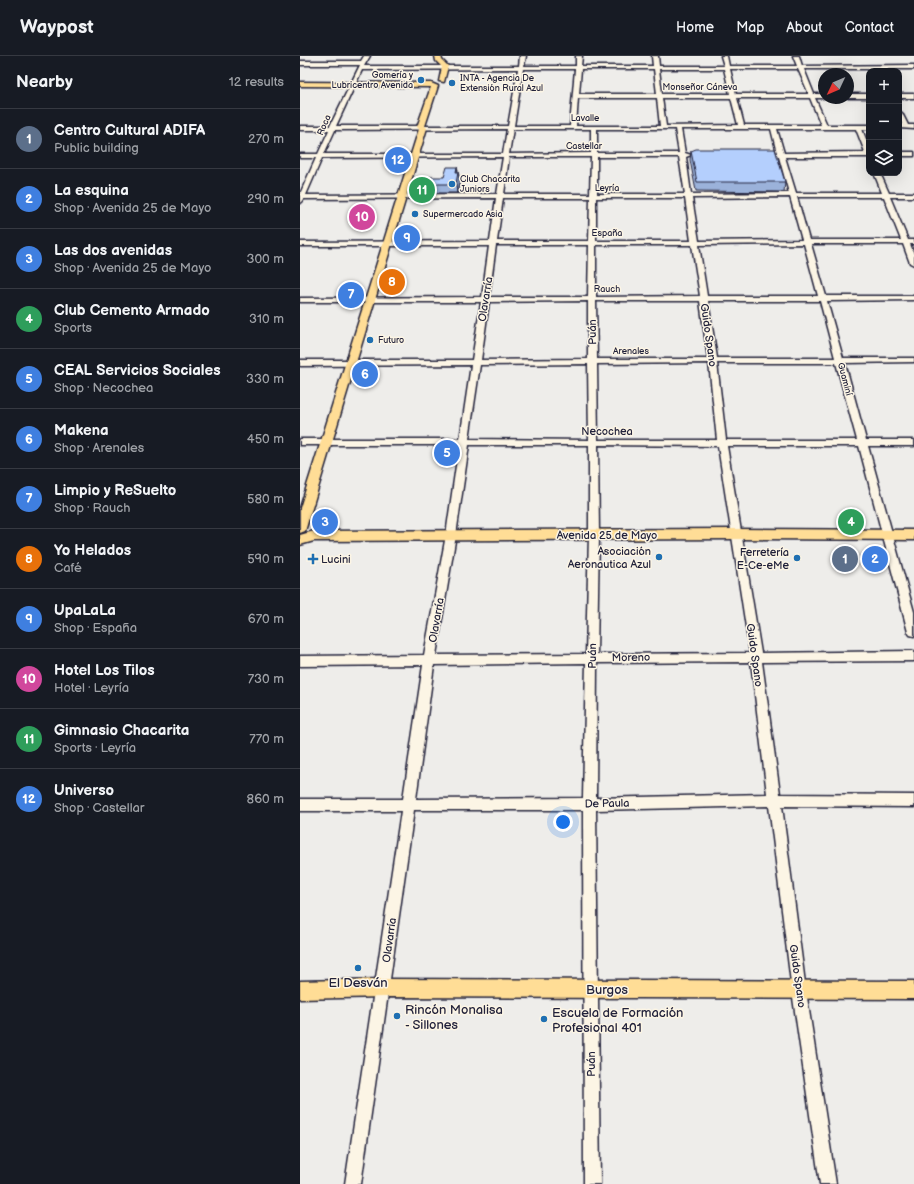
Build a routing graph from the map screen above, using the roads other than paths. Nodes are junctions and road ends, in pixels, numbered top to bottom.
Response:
1 (367, 56) edge
2 (438, 56) edge
3 (523, 56) edge
4 (579, 56) edge
5 (655, 56) edge
6 (724, 56) edge
7 (796, 56) edge
8 (300, 63) edge
9 (362, 66) junction
10 (873, 66) edge
11 (726, 67) junction
12 (800, 67) junction
13 (914, 67) edge
14 (443, 68) junction
15 (522, 68) junction
16 (578, 68) junction
17 (656, 68) junction
18 (436, 83) junction
19 (300, 84) edge
20 (352, 84) junction
21 (576, 96) junction
22 (659, 96) junction
23 (734, 96) junction
24 (812, 96) junction
25 (818, 96) edge
26 (854, 96) edge
27 (866, 96) edge
28 (902, 96) edge
29 (914, 96) edge
30 (902, 119) edge
31 (824, 126) junction
32 (866, 126) edge
33 (902, 126) edge
34 (906, 126) junction
35 (914, 126) edge
36 (512, 127) junction
37 (573, 127) junction
38 (594, 127) junction
39 (663, 127) junction
40 (678, 127) junction
41 (741, 127) junction
42 (773, 127) junction
43 (858, 127) junction
44 (300, 128) edge
45 (332, 128) junction
46 (423, 128) junction
47 (866, 147) edge
48 (594, 154) junction
49 (866, 154) edge
50 (902, 154) edge
51 (914, 154) edge
52 (415, 155) junction
53 (506, 155) junction
54 (682, 155) junction
55 (698, 155) edge
56 (758, 155) edge
57 (780, 155) junction
58 (300, 156) edge
59 (321, 156) junction
60 (878, 176) edge
61 (887, 195) junction
62 (914, 195) edge
63 (402, 196) junction
64 (501, 196) junction
65 (689, 196) junction
66 (794, 196) junction
67 (593, 197) junction
68 (301, 199) edge
69 (593, 242) junction
70 (696, 242) junction
71 (806, 242) junction
72 (906, 242) junction
73 (914, 242) edge
74 (495, 243) junction
75 (300, 244) edge
76 (387, 244) junction
77 (914, 263) edge
78 (823, 298) junction
79 (914, 298) edge
80 (485, 299) junction
81 (592, 299) junction
82 (704, 299) junction
83 (300, 300) edge
84 (369, 300) junction
85 (914, 360) edge
86 (476, 361) junction
87 (593, 361) junction
88 (713, 361) junction
89 (840, 361) junction
90 (300, 363) edge
91 (350, 363) junction
92 (300, 442) edge
93 (326, 442) junction
94 (463, 442) junction
95 (592, 443) junction
96 (722, 443) junction
97 (862, 443) junction
98 (914, 443) edge
99 (300, 528) edge
100 (914, 535) edge
101 (594, 539) junction
102 (737, 539) junction
103 (888, 539) junction
104 (450, 540) junction
105 (300, 541) edge
106 (914, 544) edge
107 (914, 632) edge
108 (756, 656) junction
109 (914, 656) edge
110 (592, 658) junction
111 (429, 660) junction
112 (300, 661) edge
113 (775, 800) junction
114 (914, 801) edge
115 (409, 804) junction
116 (589, 804) junction
117 (300, 805) edge
118 (383, 988) junction
119 (590, 989) junction
120 (300, 990) edge
121 (914, 990) edge
122 (799, 991) junction
123 (353, 1184) edge
124 (592, 1184) edge
125 (828, 1184) edge

1 - 9 street, Roca
2 - 14 main road
3 - 15 street, Olavarría
4 - 16 street
5 - 17 street
6 - 11 street
7 - 12 street
8 - 9 street
9 - 14 street
9 - 20 street, Roca
10 - 12 street
10 - 13 street
11 - 12 street
11 - 17 street
11 - 23 street
12 - 24 street
14 - 15 street
14 - 18 main road
15 - 16 street
15 - 36 street, Olavarría
16 - 17 street
16 - 21 street
17 - 22 street
18 - 20 main road
18 - 46 main road
19 - 20 main road
20 - 45 street, Roca
21 - 22 street, Monseñor Cáneva
21 - 37 street
22 - 23 street, Monseñor Cáneva
22 - 39 street
23 - 24 street, Monseñor Cáneva
23 - 41 street
24 - 25 street, Monseñor Cáneva
24 - 31 street
26 - 27 street
28 - 29 street
30 - 34 street
31 - 42 street, Lavalle
31 - 43 street, Lavalle
32 - 43 street, Lavalle
33 - 34 street
34 - 35 street
36 - 37 street, Lavalle
36 - 46 street, Lavalle
36 - 53 street, Olavarría
37 - 38 street, Lavalle
38 - 39 street, Lavalle
38 - 48 street, Puán
39 - 40 street, Lavalle
40 - 41 street, Lavalle
40 - 54 street, Guido Spano
41 - 42 street, Lavalle
42 - 57 street, Guaminí
43 - 47 street
44 - 45 street, Lavalle
45 - 46 street, Lavalle
45 - 59 street, Roca
46 - 52 main road
48 - 53 street, Castellar
48 - 54 street, Castellar
48 - 67 street, Puán
49 - 57 street
50 - 51 street
52 - 53 street, Castellar
52 - 59 street, Castellar
52 - 63 main road
53 - 64 street, Olavarría
54 - 55 street, Castellar
54 - 65 street, Guido Spano
56 - 57 street
57 - 66 street, Guaminí
58 - 59 street, Castellar
59 - 68 street, Roca
60 - 61 street
61 - 62 street, Leyría
61 - 66 street, Leyría
61 - 72 street
63 - 64 street, Leyría
63 - 68 street, Leyría
63 - 76 main road
64 - 67 street, Leyría
64 - 74 street, Olavarría
65 - 66 street, Leyría
65 - 67 street, Leyría
65 - 70 street, Guido Spano
66 - 71 street, Guaminí
67 - 69 street, Puán
69 - 70 street, España
69 - 74 street, España
69 - 81 street, Puán
70 - 71 street, España
70 - 82 street, Guido Spano
71 - 72 street, España
71 - 78 street, Guaminí
72 - 73 street, España
72 - 77 street
74 - 76 street, España
74 - 80 street, Olavarría
75 - 76 street, España
76 - 84 main road
78 - 79 street, Rauch
78 - 82 street, Rauch
78 - 89 street, Guaminí
80 - 81 street, Rauch
80 - 84 street, Rauch
80 - 86 street, Olavarría
81 - 82 street, Rauch
81 - 87 street, Puán
82 - 88 street, Guido Spano
83 - 84 street, Rauch
84 - 91 main road
85 - 89 street, Arenales
86 - 87 street, Arenales
86 - 91 street, Arenales
86 - 94 street, Olavarría
87 - 88 street, Arenales
87 - 95 street, Puán
88 - 89 street, Arenales
88 - 96 street, Guido Spano
89 - 97 street, Guaminí
90 - 91 street, Arenales
91 - 93 main road
92 - 93 street, Necochea
93 - 94 street, Necochea
93 - 99 main road
94 - 95 street, Necochea
94 - 104 street, Olavarría
95 - 96 street, Necochea
95 - 101 street, Puán
96 - 97 street, Necochea
96 - 102 street, Guido Spano
97 - 98 street, Necochea
97 - 103 street, Guaminí
100 - 103 main road, Avenida 25 de Mayo
101 - 102 main road, Avenida 25 de Mayo
101 - 104 main road, Avenida 25 de Mayo
101 - 110 street, Puán
102 - 103 main road, Avenida 25 de Mayo
102 - 108 street, Guido Spano
103 - 106 main road, Avenida 25 de Mayo
103 - 107 street, Guaminí
104 - 105 main road, Avenida 25 de Mayo
104 - 111 street, Olavarría
108 - 109 street, Moreno
108 - 110 street, Moreno
108 - 113 street, Guido Spano
110 - 111 street, Moreno
110 - 116 street, Puán
111 - 112 street, Moreno
111 - 115 street, Olavarría
113 - 114 street, De Paula
113 - 116 street, De Paula
113 - 122 street, Guido Spano
115 - 116 street, De Paula
115 - 117 street, De Paula
115 - 118 street, Olavarría
116 - 119 street, Puán
118 - 119 main road, Burgos
118 - 120 main road, Burgos
118 - 123 street, Olavarría
119 - 122 main road, Burgos
119 - 124 street, Puán
121 - 122 main road, Burgos
122 - 125 street, Guido Spano

